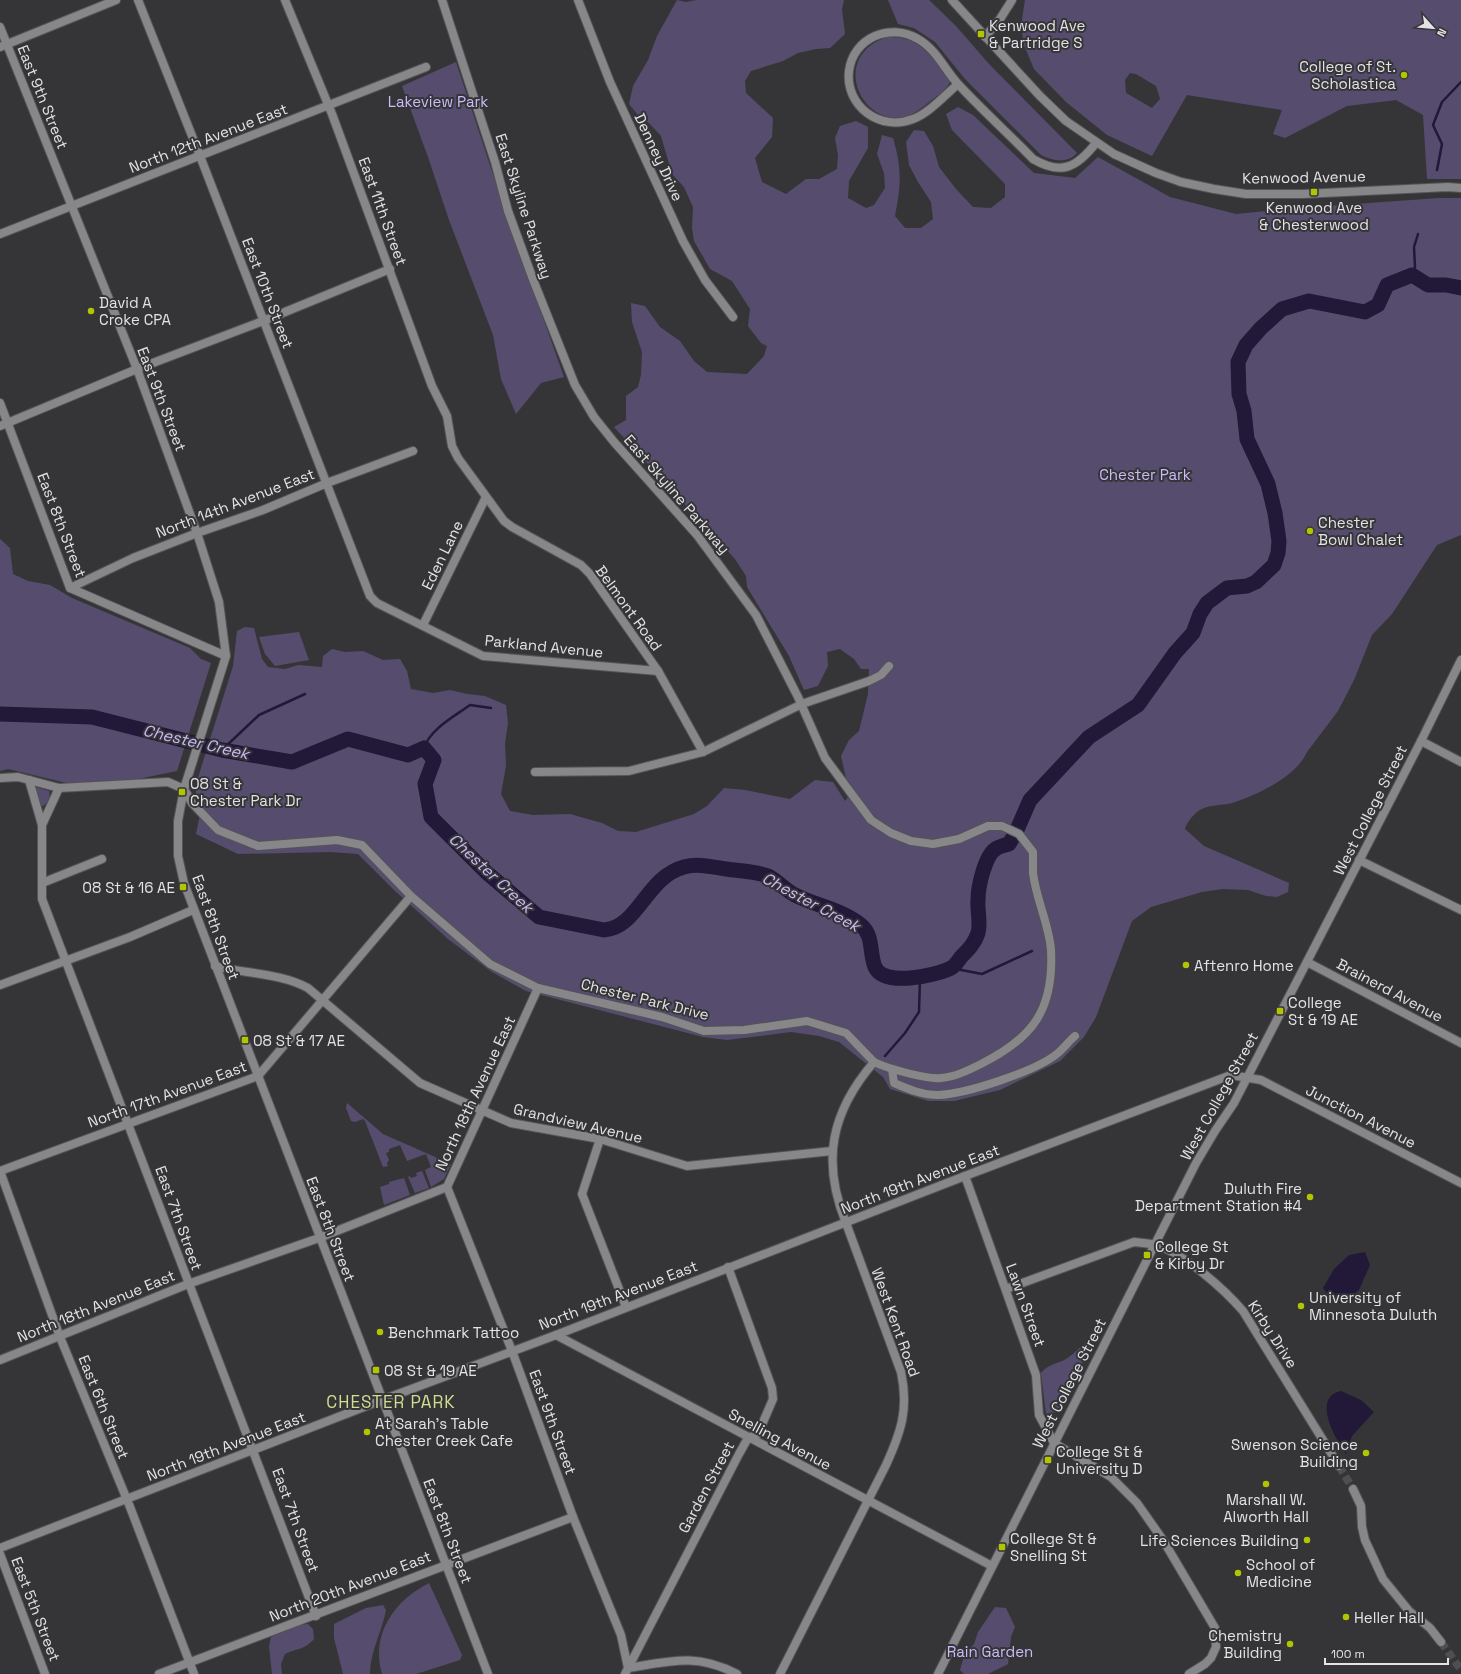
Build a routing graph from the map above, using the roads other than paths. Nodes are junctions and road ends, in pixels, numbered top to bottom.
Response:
1 (116, 0) edge
2 (138, 0) edge
3 (285, 0) edge
4 (442, 0) edge
5 (578, 0) edge
6 (952, 0) edge
7 (1012, 0) edge
8 (0, 27) edge
9 (985, 37) junction
10 (3, 45) edge
11 (426, 67) dead end
12 (958, 84) junction
13 (329, 106) junction
14 (1096, 143) junction
15 (200, 156) junction
16 (1461, 188) edge
17 (72, 206) junction
18 (0, 234) edge
19 (390, 269) junction
20 (733, 317) dead end
21 (263, 320) junction
22 (137, 369) junction
23 (0, 403) edge
24 (4, 424) edge
25 (450, 432) joint
26 (413, 451) dead end
27 (327, 483) junction
28 (486, 498) junction
29 (197, 533) junction
30 (70, 588) junction
31 (370, 596) joint
32 (423, 625) junction
33 (226, 656) junction
34 (1461, 660) edge
35 (889, 666) dead end
36 (658, 671) junction
37 (802, 704) junction
38 (1421, 741) junction
39 (703, 752) junction
40 (1461, 762) edge
41 (535, 772) dead end
42 (0, 778) edge
43 (29, 780) junction
44 (59, 788) junction
45 (184, 789) junction
46 (42, 826) junction
47 (1031, 848) joint
48 (102, 859) dead end
49 (1360, 860) junction
50 (42, 882) junction
51 (411, 896) junction
52 (193, 910) junction
53 (1461, 910) edge
54 (65, 960) junction
55 (1307, 962) junction
56 (215, 966) junction
57 (0, 985) edge
58 (538, 988) junction
59 (322, 1000) junction
60 (1075, 1036) dead end
61 (1461, 1043) edge
62 (874, 1062) junction
63 (892, 1069) junction
64 (258, 1076) junction
65 (1248, 1077) junction
66 (482, 1111) junction
67 (129, 1123) junction
68 (600, 1139) junction
69 (832, 1151) junction
70 (0, 1171) edge
71 (964, 1176) junction
72 (1461, 1183) edge
73 (447, 1187) junction
74 (846, 1223) junction
75 (320, 1238) junction
76 (1155, 1245) junction
77 (728, 1267) junction
78 (188, 1284) junction
79 (1006, 1289) junction
80 (626, 1307) junction
81 (556, 1335) junction
82 (60, 1337) junction
83 (512, 1351) junction
84 (0, 1360) edge
85 (382, 1400) junction
86 (748, 1438) junction
87 (1054, 1443) junction
88 (254, 1450) junction
89 (1339, 1466) tunnel mouth
90 (1353, 1489) tunnel mouth
91 (126, 1499) junction
92 (868, 1501) junction
93 (573, 1517) junction
94 (0, 1548) edge
95 (0, 1554) edge
96 (446, 1565) junction
97 (992, 1566) junction
98 (316, 1616) junction
99 (1441, 1642) tunnel mouth
100 (189, 1661) junction
101 (626, 1671) edge
102 (46, 1674) edge
103 (159, 1674) edge
104 (194, 1674) edge
105 (488, 1674) edge
106 (737, 1674) edge
107 (780, 1674) edge
108 (938, 1674) edge
109 (1189, 1674) edge

1 - 10 street
2 - 15 street, East 10th Street
3 - 13 street, East 11th Street
4 - 37 street, East Skyline Parkway
5 - 20 street, Denney Drive
6 - 9 street, Kenwood Avenue
7 - 9 street
8 - 10 street, East 9th Street
9 - 14 street, Kenwood Avenue
10 - 17 street, East 9th Street
11 - 13 street, North 12th Avenue East
12 - 12 street
12 - 14 street
13 - 15 street, North 12th Avenue East
13 - 19 street, East 11th Street
14 - 16 street, Kenwood Avenue
15 - 17 street, North 12th Avenue East
15 - 21 street, East 10th Street
17 - 18 street, North 12th Avenue East
17 - 22 street, East 9th Street
19 - 21 street
19 - 25 street, East 11th Street
21 - 22 street
21 - 27 street, East 10th Street
22 - 24 street
22 - 29 street, East 9th Street
23 - 24 street, East 8th Street
24 - 30 street, East 8th Street
25 - 28 street, Belmont Road
26 - 27 street, North 14th Avenue East
27 - 29 street, North 14th Avenue East
27 - 31 street, East 10th Street
28 - 32 street, Eden Lane
28 - 36 street, Belmont Road
29 - 30 street, North 14th Avenue East
29 - 33 street, East 9th Street
30 - 33 street, East 8th Street
31 - 32 street, Parkland Avenue
32 - 36 street, Parkland Avenue
33 - 45 street, East 9th Street
34 - 38 street, West College Street
35 - 37 street
36 - 39 street, Belmont Road
37 - 39 street
37 - 47 street, East Skyline Parkway
38 - 40 street
38 - 49 street, West College Street
39 - 41 street
42 - 43 street
43 - 44 street
43 - 46 street, East 7th Street
44 - 45 street
44 - 46 street, East 7th Street
45 - 51 street, Chester Park Drive
45 - 52 street, East 8th Street
46 - 50 street, East 7th Street
47 - 63 street, Chester Park Drive
48 - 50 street
49 - 53 street
49 - 55 street, West College Street
50 - 54 street, East 7th Street
51 - 58 street, Chester Park Drive
51 - 59 street, North 17th Avenue East
52 - 54 street
52 - 56 street, East 8th Street
54 - 57 street
54 - 67 street, East 7th Street
55 - 61 street, Brainerd Avenue
55 - 65 street, West College Street
56 - 59 street, Grandview Avenue
56 - 64 street, East 8th Street
58 - 62 street, Chester Park Drive
58 - 66 street, North 18th Avenue East
59 - 64 street, North 17th Avenue East
59 - 66 street, Grandview Avenue
60 - 63 street
62 - 63 street, Chester Park Drive
62 - 69 street, West Kent Road
64 - 67 street, North 17th Avenue East
64 - 75 street, East 8th Street
65 - 71 street, North 19th Avenue East
65 - 72 street, Junction Avenue
65 - 76 street, West College Street
66 - 68 street, Grandview Avenue
66 - 73 street, North 18th Avenue East
67 - 70 street, North 17th Avenue East
67 - 78 street, East 7th Street
68 - 69 street, Grandview Avenue
68 - 80 street
69 - 74 street, West Kent Road
70 - 82 street, East 6th Street
71 - 74 street, North 19th Avenue East
71 - 79 street, Lawn Street
73 - 75 street, North 18th Avenue East
73 - 83 street, East 9th Street
74 - 77 street, North 19th Avenue East
74 - 92 street, West Kent Road
75 - 78 street, North 18th Avenue East
75 - 85 street, East 8th Street
76 - 79 street
76 - 87 street, West College Street
76 - 89 street, Kirby Drive
77 - 80 street, North 19th Avenue East
77 - 86 street, Garden Street
78 - 82 street, North 18th Avenue East
78 - 88 street, East 7th Street
79 - 87 street, Lawn Street
80 - 81 street, North 19th Avenue East
81 - 83 street, North 19th Avenue East
81 - 86 street, Snelling Avenue
82 - 84 street, North 18th Avenue East
82 - 91 street, East 6th Street
83 - 85 street, North 19th Avenue East
83 - 93 street, East 9th Street
85 - 88 street, North 19th Avenue East
85 - 96 street, East 8th Street
86 - 92 street, Snelling Avenue
86 - 101 street, Garden Street
87 - 97 street, West College Street
87 - 109 street
88 - 91 street, North 19th Avenue East
88 - 98 street, East 7th Street
90 - 99 street
91 - 94 street, North 19th Avenue East
91 - 100 street, East 6th Street
92 - 97 street, Snelling Avenue
92 - 107 street, West Kent Road
93 - 96 street, North 20th Avenue East
93 - 101 street, East 9th Street
95 - 102 street, East 5th Street
96 - 98 street, North 20th Avenue East
96 - 105 street, East 8th Street
97 - 108 street, West College Street
98 - 100 street, North 20th Avenue East
100 - 103 street, North 20th Avenue East
100 - 104 street, East 6th Street
101 - 106 street

